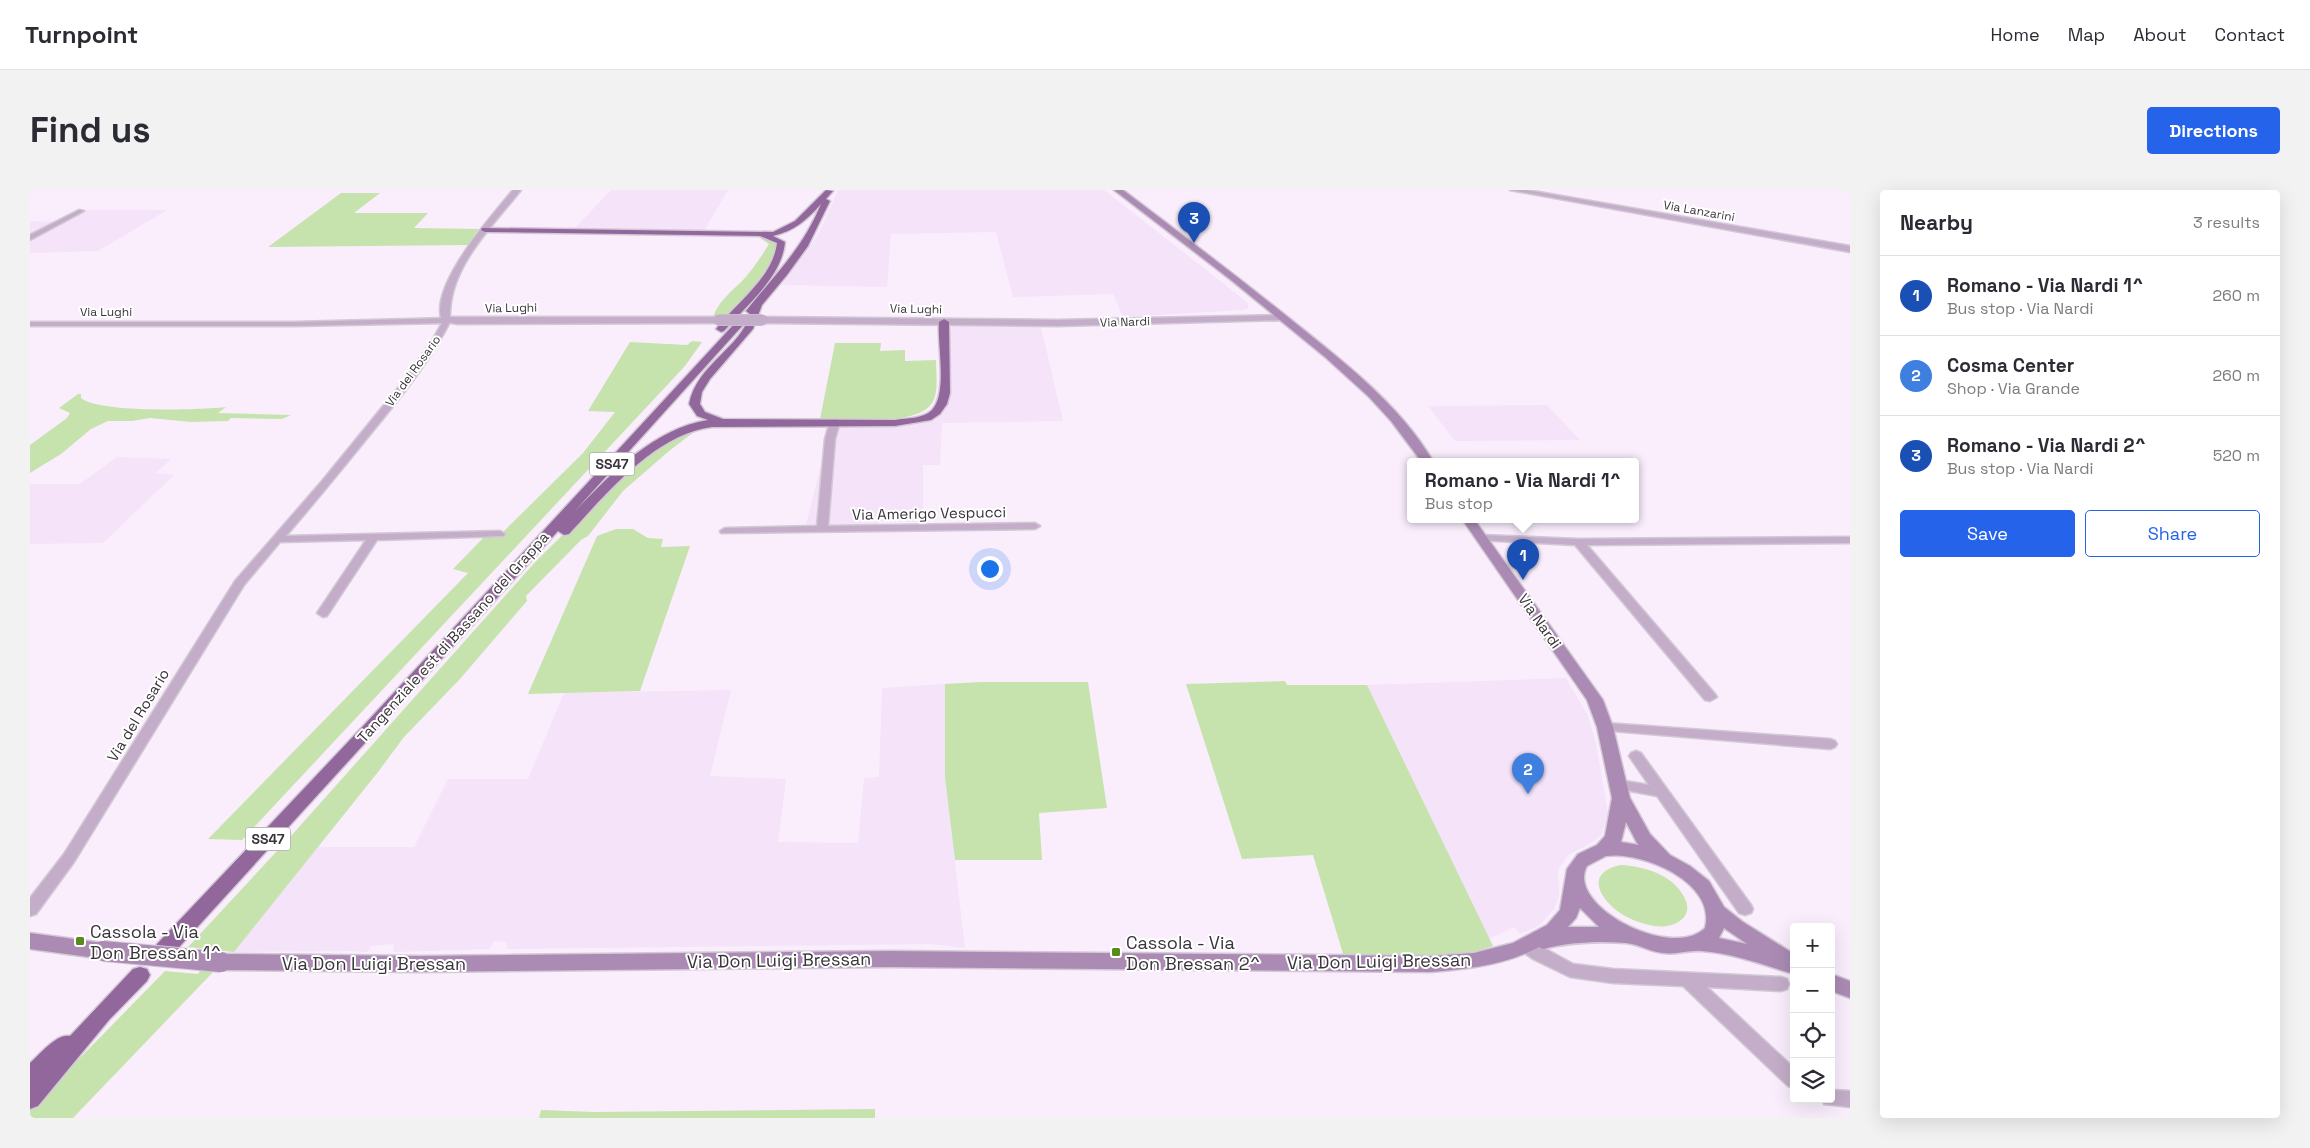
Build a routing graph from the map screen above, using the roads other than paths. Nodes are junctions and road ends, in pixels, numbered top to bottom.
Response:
1 (517, 190) edge
2 (1118, 190) edge
3 (1514, 190) edge
4 (829, 191) edge
5 (82, 211) dead end
6 (485, 230) junction
7 (757, 235) junction
8 (30, 238) edge
9 (1850, 249) edge
10 (757, 305) junction
11 (1279, 315) junction
12 (447, 320) junction
13 (944, 322) junction
14 (993, 322) joint
15 (30, 324) edge
16 (696, 371) junction
17 (727, 422) junction
18 (835, 422) junction
19 (1425, 458) edge
20 (1471, 523) edge
21 (1035, 526) dead end
22 (822, 530) junction
23 (725, 531) dead end
24 (500, 534) dead end
25 (374, 537) junction
26 (1482, 538) junction
27 (277, 539) junction
28 (1850, 540) edge
29 (1578, 542) junction
30 (527, 556) junction
31 (322, 613) dead end
32 (1710, 697) dead end
33 (1605, 727) junction
34 (1830, 744) dead end
35 (1636, 756) dead end
36 (1620, 792) junction
37 (1662, 792) junction
38 (1604, 849) junction
39 (1664, 860) junction
40 (1575, 880) junction
41 (1745, 909) dead end
42 (30, 910) edge
43 (1716, 910) junction
44 (1631, 937) junction
45 (30, 941) edge
46 (1697, 943) junction
47 (1526, 945) junction
48 (164, 950) dead end
49 (1790, 962) edge
50 (1790, 964) edge
51 (140, 975) dead end
52 (1688, 980) junction
53 (1781, 984) dead end
54 (1835, 984) edge
55 (1850, 990) edge
56 (102, 1014) junction
57 (30, 1076) edge
58 (1790, 1076) edge
59 (1835, 1098) edge
60 (30, 1099) edge
61 (1850, 1099) edge

1 - 6 street, Via del Rosario
2 - 11 main road
3 - 9 street, Via Lanzarini
4 - 7 highway
4 - 10 highway, Tangenziale est di Bassano del Grappa / SS47
5 - 8 street
6 - 7 highway
6 - 12 street, Via del Rosario
7 - 16 highway
10 - 16 highway, Tangenziale est di Bassano del Grappa / SS47
10 - 17 highway
11 - 14 street, Via Nardi
11 - 19 main road
12 - 13 street, Via Lughi, bridge
12 - 15 street, Via Lughi
12 - 27 street, Via del Rosario
13 - 14 street, Via Lughi
13 - 18 highway
16 - 30 highway, Tangenziale est di Bassano del Grappa / SS47
17 - 18 highway
17 - 30 highway
18 - 22 street
20 - 26 main road, Via Nardi
21 - 22 street, Via Amerigo Vespucci
22 - 23 street, Via Amerigo Vespucci
24 - 25 street
25 - 27 street
25 - 31 street
26 - 29 street
26 - 33 main road, Via Nardi
27 - 42 street, Via del Rosario
28 - 29 street
29 - 32 street
30 - 48 highway, Tangenziale est di Bassano del Grappa / SS47
33 - 34 street
33 - 36 main road, Via Nardi
35 - 37 street
36 - 37 street
36 - 38 main road, Via Nardi
36 - 39 main road, Via Nardi
37 - 41 street
38 - 39 main road
38 - 40 main road
39 - 43 main road
40 - 44 main road
40 - 47 main road, Via Don Luigi Bressan
43 - 46 main road
43 - 49 main road
44 - 46 main road
44 - 47 main road, Via Don Luigi Bressan
45 - 47 main road, Via Don Luigi Bressan, bridge
46 - 50 main road
47 - 52 street
51 - 56 highway
52 - 53 street
52 - 58 street
54 - 55 main road
56 - 57 highway
56 - 60 highway
59 - 61 street

